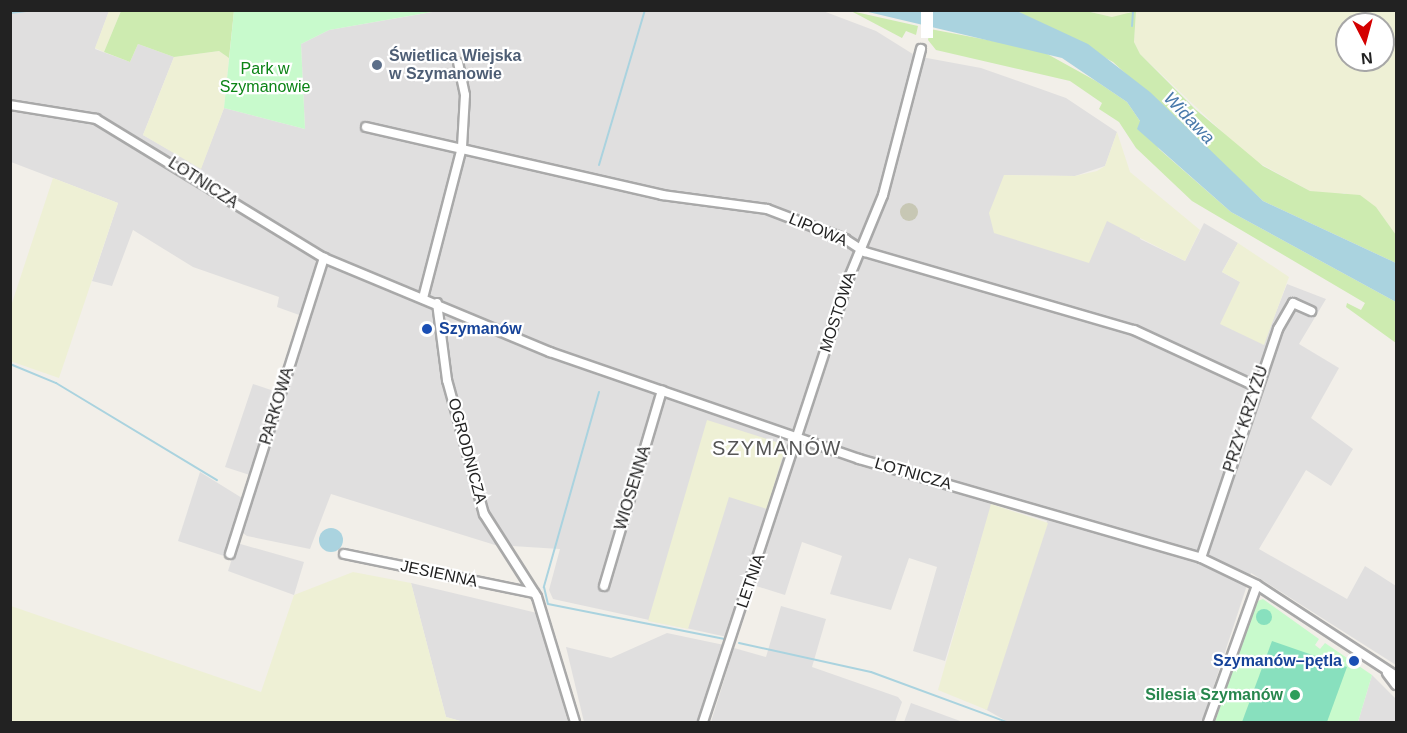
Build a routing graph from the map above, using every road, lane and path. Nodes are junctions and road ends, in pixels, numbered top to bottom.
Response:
1 (921, 49) dead end
2 (458, 63) dead end
3 (10, 105) edge
4 (366, 127) dead end
5 (462, 147) junction
6 (860, 248) junction
7 (324, 258) junction
8 (429, 300) junction
9 (1311, 311) dead end
10 (1255, 386) junction
11 (662, 390) junction
12 (798, 439) junction
13 (230, 554) dead end
14 (344, 554) dead end
15 (1201, 558) junction
16 (1257, 585) junction
17 (604, 586) dead end
18 (534, 593) junction
19 (1384, 670) junction
20 (1396, 676) edge
21 (1396, 685) edge
22 (575, 723) edge
23 (703, 723) edge
24 (1208, 723) edge

1 - 6 street, MOSTOWA
2 - 5 street, OGRODNICZA
3 - 7 street, LOTNICZA
4 - 5 street, LIPOWA
5 - 6 street, LIPOWA
5 - 8 street, OGRODNICZA
6 - 10 street, LIPOWA
6 - 12 street, MOSTOWA
7 - 8 street, LOTNICZA
7 - 13 street, PARKOWA
8 - 11 street, LOTNICZA
8 - 18 street, OGRODNICZA
9 - 10 street, PRZY KRZYŻU
10 - 15 street, PRZY KRZYŻU
11 - 12 street, LOTNICZA
11 - 17 street, WIOSENNA
12 - 15 street, LOTNICZA
12 - 23 street, LETNIA
14 - 18 street, JESIENNA
15 - 16 street, LOTNICZA
16 - 19 street, LOTNICZA
16 - 24 street
18 - 22 street, OGRODNICZA
19 - 20 street, LOTNICZA
19 - 21 street, LOTNICZA

